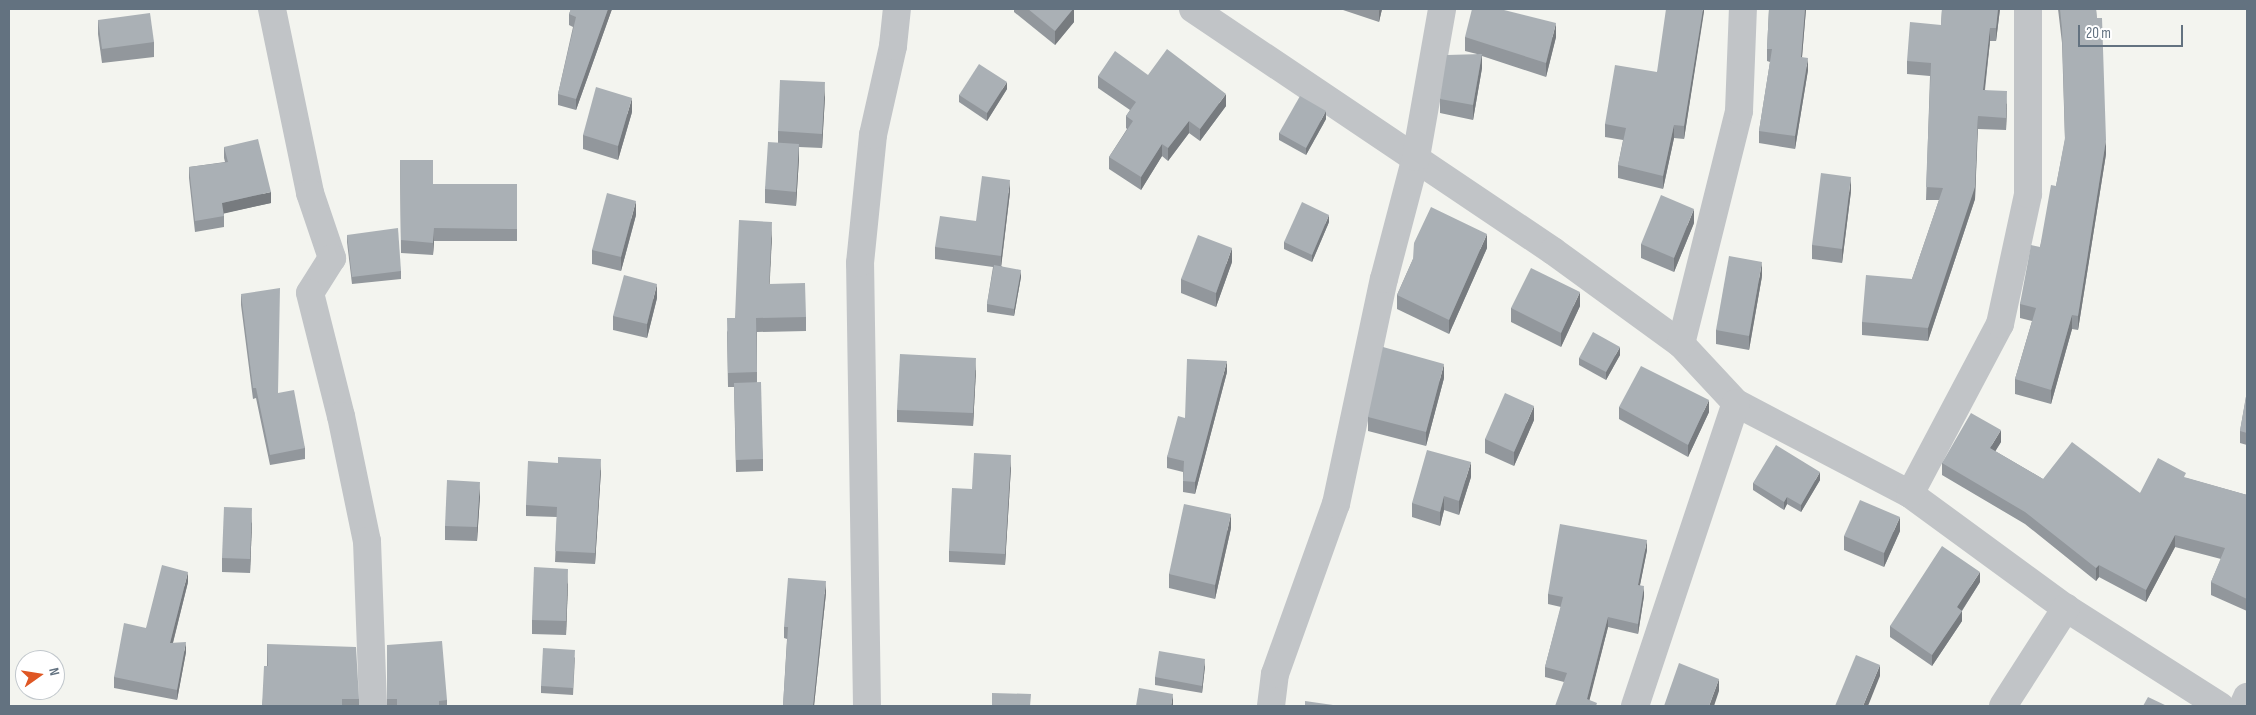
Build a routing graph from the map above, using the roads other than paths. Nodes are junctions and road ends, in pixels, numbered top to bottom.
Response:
1 (272, 9) edge
2 (897, 9) edge
3 (1193, 9) edge
4 (1442, 9) edge
5 (1743, 9) edge
6 (2028, 9) edge
7 (1416, 157) junction
8 (1681, 344) junction
9 (1736, 403) junction
10 (1910, 494) junction
11 (2066, 608) junction
12 (2247, 697) edge
13 (373, 706) edge
14 (868, 706) edge
15 (1271, 706) edge
16 (1635, 706) edge
17 (2003, 706) edge
18 (2220, 706) edge
19 (2243, 706) edge

1 - 13 street
2 - 14 street
3 - 7 street
4 - 7 street
5 - 8 street
6 - 10 street
7 - 8 street
7 - 15 street
8 - 9 street
9 - 10 street
9 - 16 street
10 - 11 street
11 - 17 street
11 - 18 street
12 - 19 street

